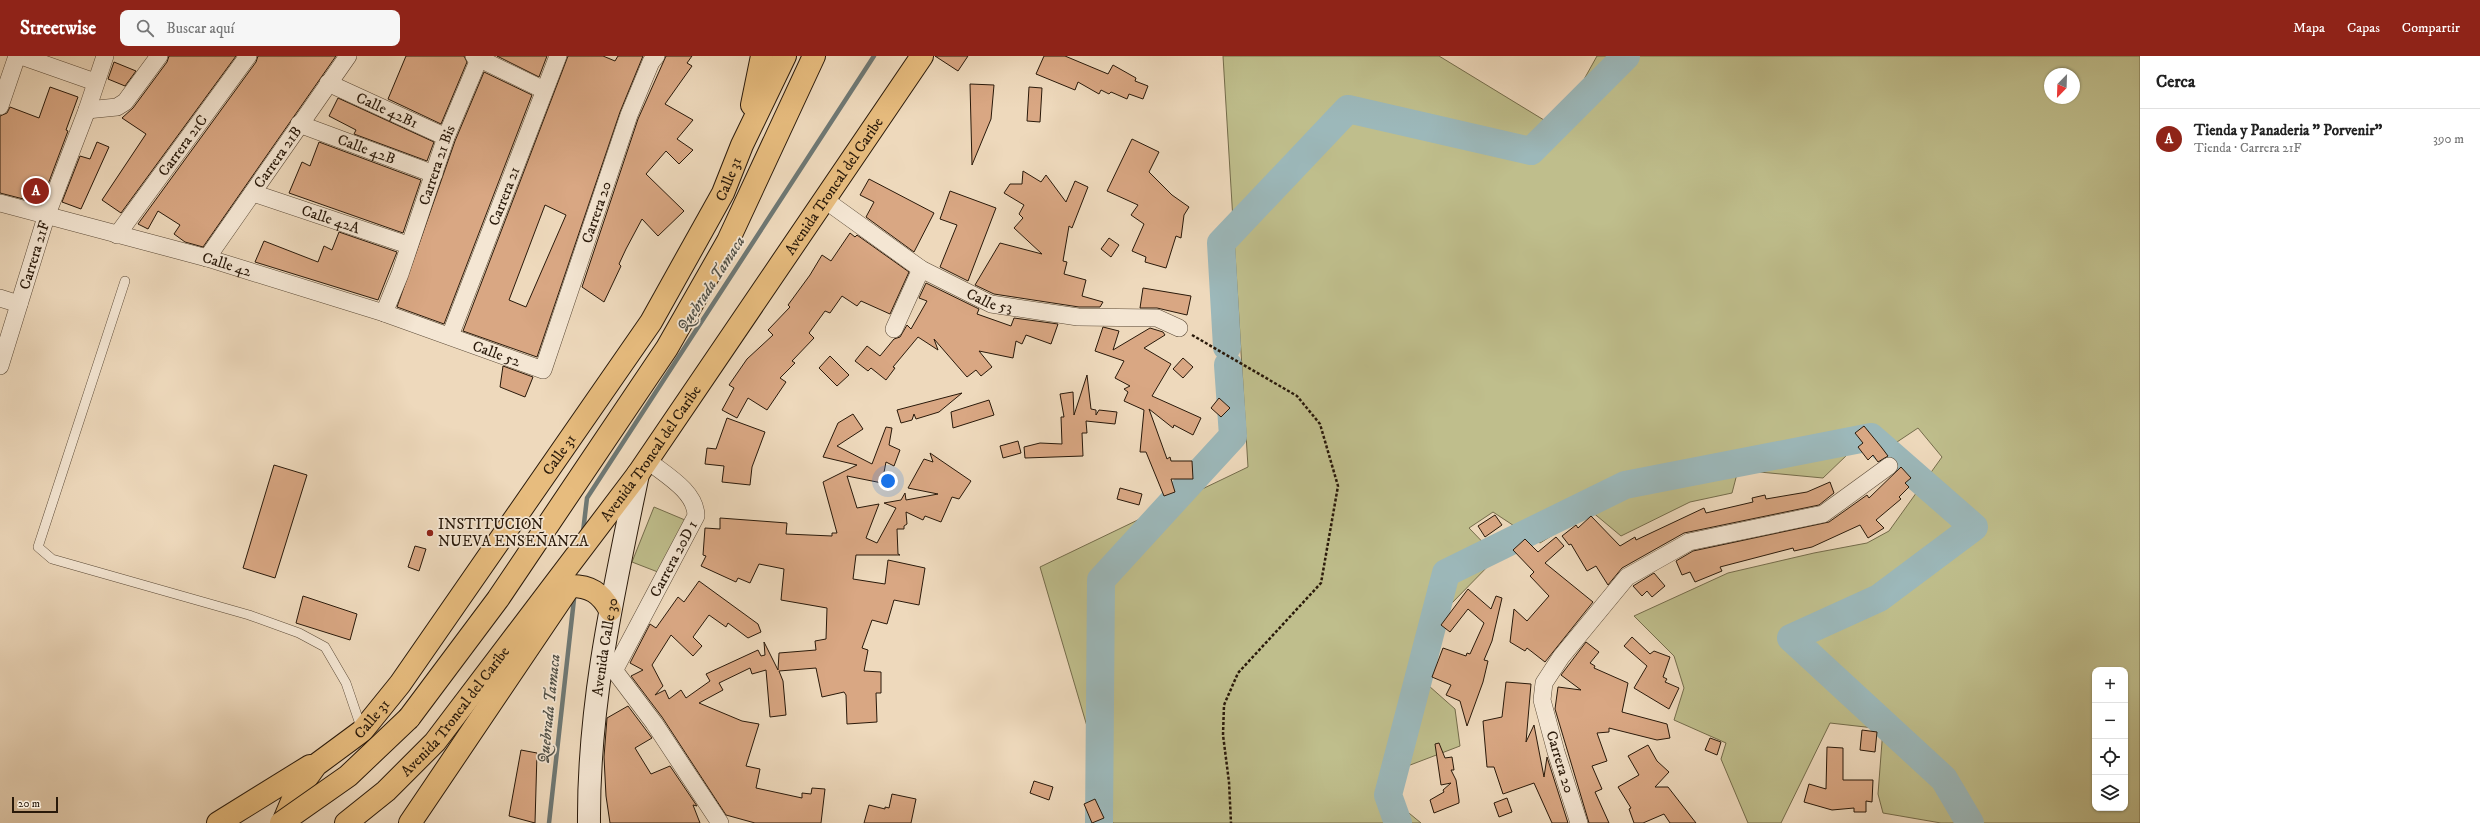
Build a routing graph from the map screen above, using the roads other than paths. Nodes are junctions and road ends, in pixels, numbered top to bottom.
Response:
1 (17, 56) edge
2 (22, 56) edge
3 (105, 56) edge
4 (159, 56) edge
5 (248, 56) edge
6 (348, 56) edge
7 (558, 56) edge
8 (656, 56) edge
9 (762, 56) edge
10 (785, 56) edge
11 (814, 56) edge
12 (922, 56) edge
13 (477, 58) edge
14 (95, 82) junction
15 (328, 84) junction
16 (544, 90) junction
17 (0, 106) edge
18 (87, 110) junction
19 (299, 124) junction
20 (446, 137) junction
21 (742, 145) junction
22 (434, 174) junction
23 (253, 193) junction
24 (825, 200) junction
25 (0, 203) edge
26 (46, 217) junction
27 (118, 235) junction
28 (408, 245) junction
29 (207, 258) junction
30 (922, 269) junction
31 (124, 281) dead end
32 (0, 298) edge
33 (19, 304) junction
34 (384, 313) junction
35 (1179, 328) road end
36 (894, 329) dead end
37 (450, 336) junction
38 (0, 366) edge
39 (542, 370) joint
40 (1889, 466) dead end
41 (642, 467) junction
42 (570, 586) junction
43 (610, 610) junction
44 (608, 662) junction
45 (362, 731) junction
46 (345, 744) junction
47 (425, 801) junction
48 (218, 823) edge
49 (282, 823) edge
50 (346, 823) edge
51 (410, 823) edge
52 (417, 823) edge
53 (589, 823) edge
54 (720, 823) edge
55 (1579, 823) edge

1 - 17 street
2 - 14 street
3 - 14 street, Carrera 21F
4 - 18 street
5 - 27 street, Carrera 21C
6 - 15 street, Carrera 21B
7 - 16 street, Carrera 21
8 - 39 street, Carrera 20
9 - 21 main road
10 - 21 main road
11 - 49 main road, Avenida Troncal del Caribe, bridge
12 - 24 main road, Avenida Troncal del Caribe
13 - 16 street
13 - 20 street, Carrera 21 Bis
14 - 18 street, Carrera 21F
15 - 19 street, Carrera 21B
15 - 20 street, Calle 42B1
16 - 37 street, Carrera 21
18 - 26 street, Carrera 21F
19 - 22 street, Calle 42B
19 - 23 street, Carrera 21B
20 - 22 street, Carrera 21 Bis
21 - 45 main road, Calle 31
22 - 28 street, Carrera 21 Bis
23 - 28 street, Calle 42A
23 - 29 street, Carrera 21B
24 - 30 street, Calle 53
24 - 41 main road, Avenida Troncal del Caribe
25 - 26 street, Calle 42
26 - 27 street, Calle 42
26 - 33 street, Carrera 21F
27 - 29 street, Calle 42
28 - 34 street, Carrera 21 Bis
29 - 34 street, Calle 42
30 - 35 street, Calle 53
30 - 36 street
31 - 45 lane
32 - 33 street
33 - 38 street, Carrera 21F
34 - 37 street, Calle 42
37 - 39 street, Calle 52
40 - 55 street, Carrera 20
41 - 42 main road
41 - 43 main road, Avenida Calle 30
41 - 44 street, Carrera 20D 1
41 - 50 main road, Avenida Troncal del Caribe
42 - 43 main road
42 - 47 main road
43 - 44 main road, Avenida Calle 30
44 - 53 main road, Avenida Calle 30
44 - 54 street
45 - 46 main road, Calle 31
46 - 48 main road, Calle 31
46 - 49 main road, Calle 31
47 - 51 main road
47 - 52 main road

